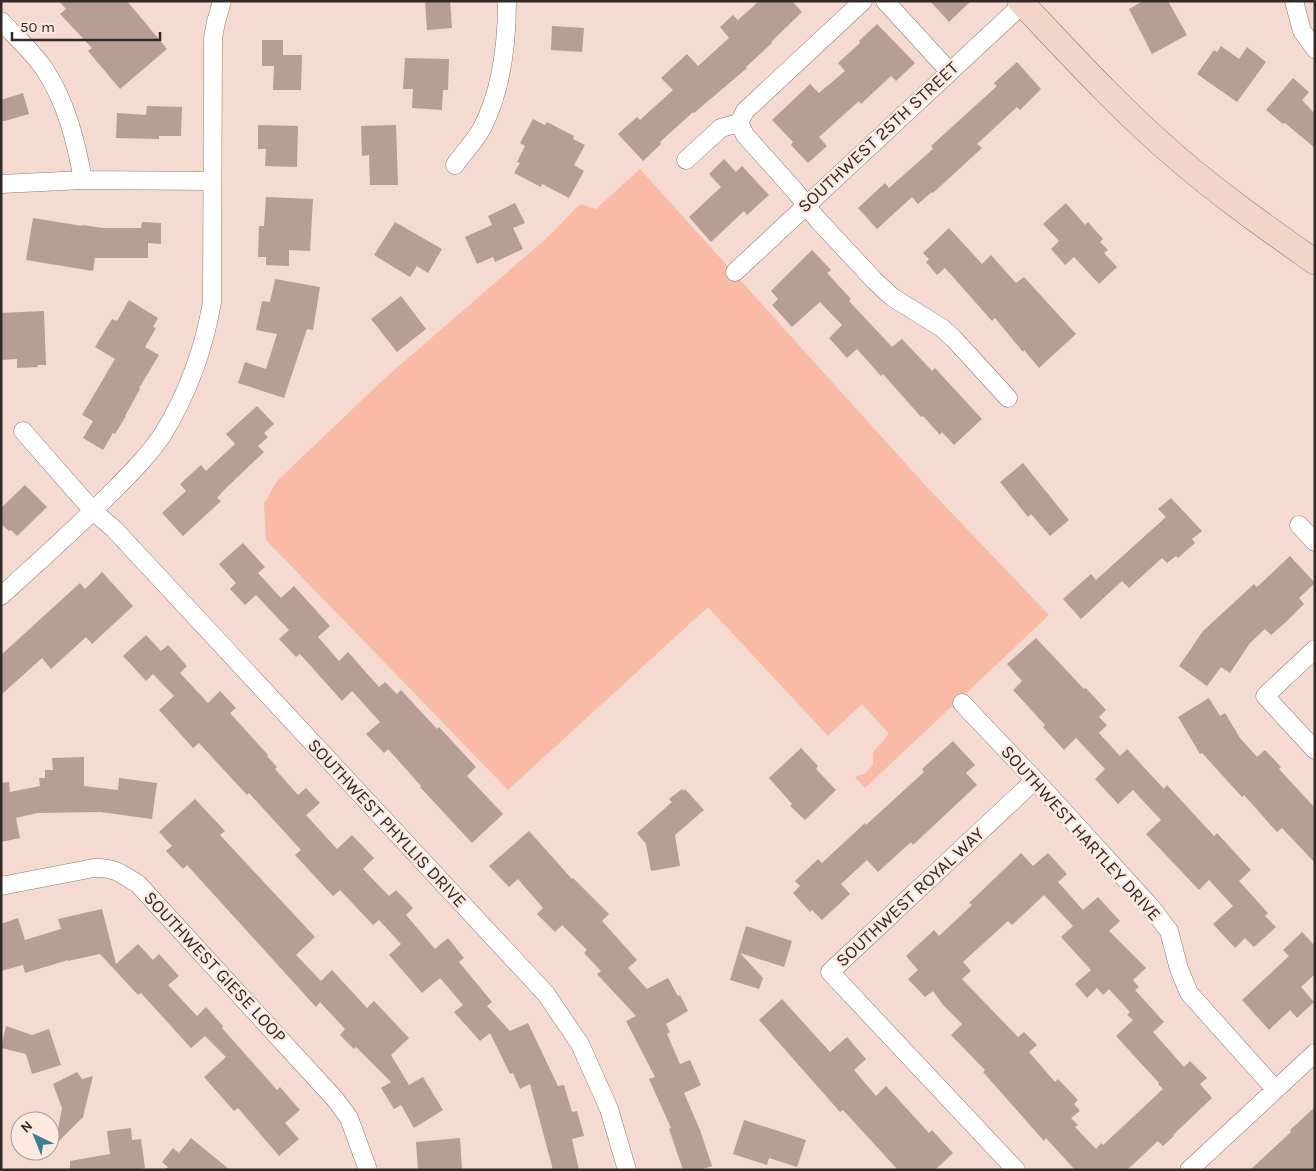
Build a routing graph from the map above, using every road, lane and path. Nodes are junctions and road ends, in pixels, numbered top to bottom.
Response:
1 (222, 1) edge
2 (507, 1) edge
3 (863, 1) edge
4 (885, 1) edge
5 (1294, 1) edge
6 (1023, 2) edge
7 (1, 21) edge
8 (1315, 49) edge
9 (949, 71) junction
10 (739, 123) junction
11 (686, 160) dead end
12 (455, 165) dead end
13 (83, 180) junction
14 (211, 182) junction
15 (1, 184) edge
16 (806, 205) junction
17 (1315, 262) edge
18 (735, 272) dead end
19 (1008, 398) dead end
20 (23, 431) dead end
21 (93, 511) junction
22 (1299, 525) dead end
23 (1315, 542) edge
24 (1, 596) edge
25 (1315, 649) edge
26 (962, 703) dead end
27 (1315, 750) edge
28 (1035, 780) junction
29 (1, 886) edge
30 (1315, 1052) edge
31 (1275, 1089) junction
32 (368, 1170) edge
33 (627, 1170) edge
34 (1016, 1170) edge
35 (1189, 1170) edge

1 - 14 street
2 - 12 street
3 - 10 street
4 - 9 street
5 - 8 street
6 - 9 street, SOUTHWEST 25TH STREET
6 - 17 main road
7 - 13 street
9 - 16 street, SOUTHWEST 25TH STREET
10 - 11 street
10 - 16 street
13 - 14 street
13 - 15 street
14 - 21 street
16 - 18 street, SOUTHWEST 25TH STREET
16 - 19 street
20 - 21 street, SOUTHWEST PHYLLIS DRIVE
21 - 24 street
21 - 33 street, SOUTHWEST PHYLLIS DRIVE
22 - 23 street
25 - 27 street
26 - 28 street, SOUTHWEST HARTLEY DRIVE
28 - 31 street, SOUTHWEST HARTLEY DRIVE
28 - 34 street, SOUTHWEST ROYAL WAY
29 - 32 street, SOUTHWEST GIESE LOOP
30 - 31 street
31 - 35 street

